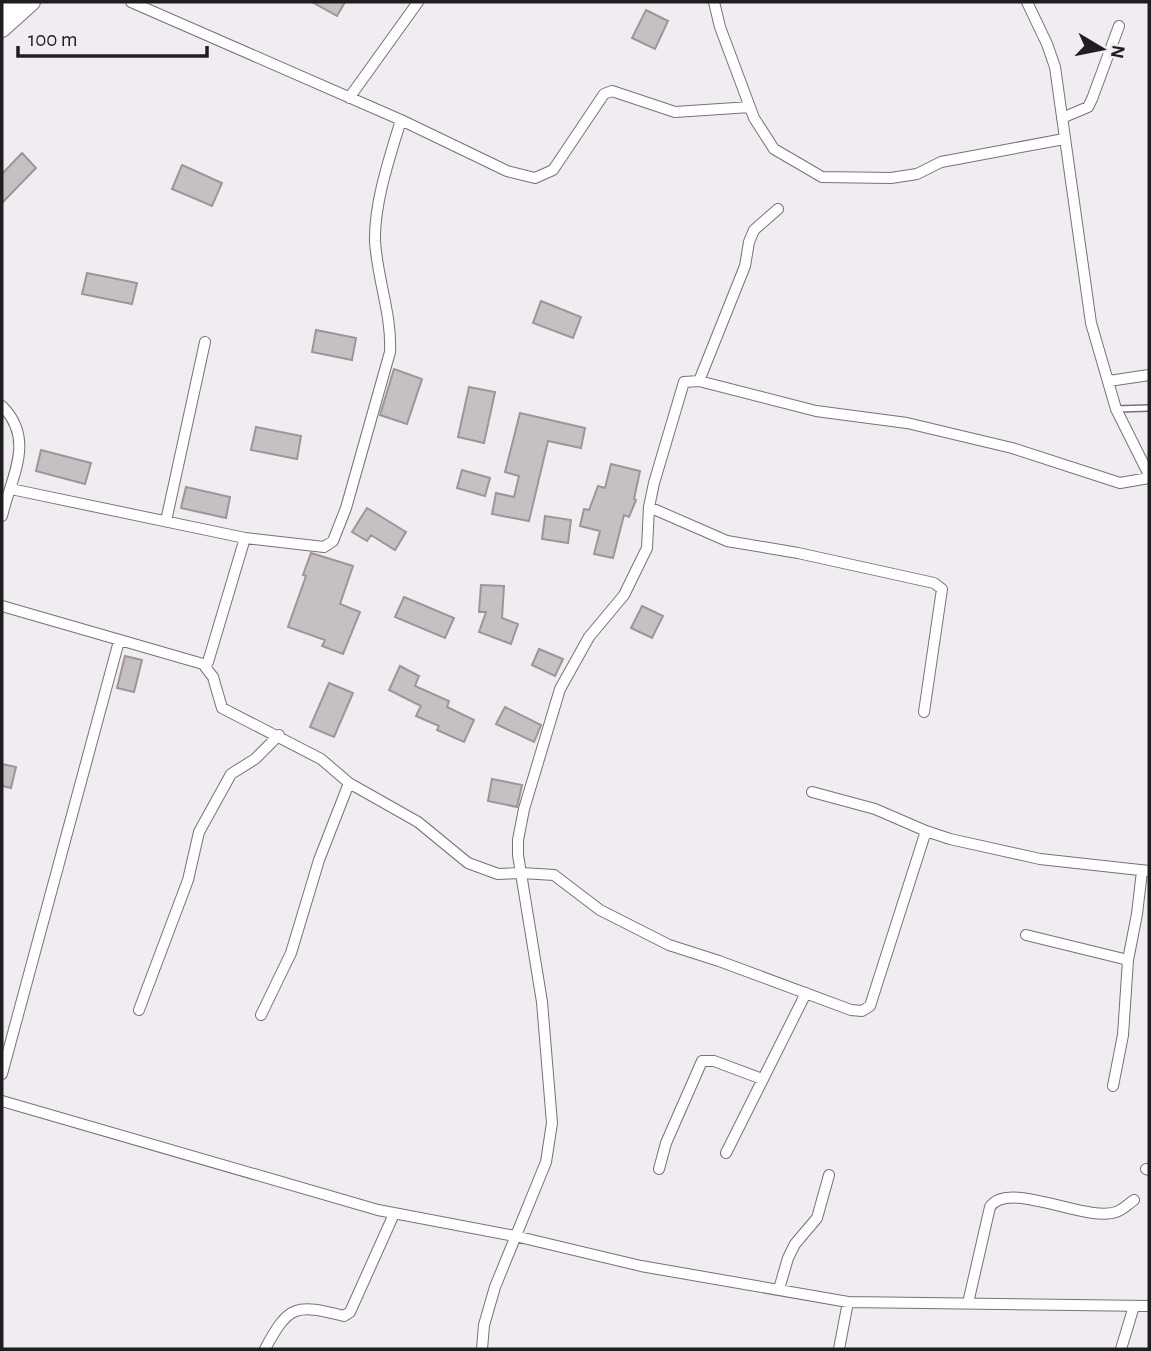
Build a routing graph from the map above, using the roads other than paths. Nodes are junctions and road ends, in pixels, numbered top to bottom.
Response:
1 (11, 2) edge
2 (32, 2) edge
3 (131, 2) edge
4 (418, 2) edge
5 (713, 2) edge
6 (1027, 2) edge
7 (2, 10) edge
8 (1119, 26) dead end
9 (2, 29) edge
10 (349, 98) junction
11 (750, 107) junction
12 (1062, 118) junction
13 (401, 120) junction
14 (1064, 139) junction
15 (778, 209) dead end
16 (205, 342) dead end
17 (1149, 375) edge
18 (699, 381) junction
19 (1109, 381) junction
20 (2, 406) edge
21 (1149, 408) edge
22 (1116, 409) junction
23 (1149, 477) edge
24 (11, 489) junction
25 (649, 507) junction
26 (2, 516) edge
27 (166, 522) junction
28 (245, 538) junction
29 (2, 606) edge
30 (119, 641) junction
31 (204, 664) junction
32 (924, 712) dead end
33 (279, 735) junction
34 (349, 783) junction
35 (812, 792) dead end
36 (926, 831) junction
37 (1146, 871) edge
38 (522, 873) junction
39 (1026, 935) dead end
40 (1128, 960) junction
41 (806, 993) junction
42 (139, 1010) dead end
43 (261, 1015) dead end
44 (2, 1073) edge
45 (762, 1079) junction
46 (1114, 1086) dead end
47 (2, 1101) edge
48 (726, 1153) dead end
49 (659, 1169) dead end
50 (829, 1175) dead end
51 (1134, 1200) dead end
52 (394, 1214) junction
53 (515, 1236) junction
54 (779, 1289) junction
55 (848, 1302) junction
56 (968, 1303) junction
57 (1134, 1306) junction
58 (1149, 1306) edge
59 (265, 1349) edge
60 (482, 1349) edge
61 (839, 1349) edge
62 (1121, 1349) edge

1 - 7 main road
2 - 9 main road
3 - 10 street
4 - 10 street
5 - 11 street
6 - 12 street
8 - 12 street
10 - 13 street
11 - 13 street
11 - 14 street
12 - 14 street
13 - 28 street
14 - 19 street
15 - 18 street
16 - 27 street
17 - 19 street
18 - 23 street
18 - 25 street
19 - 22 street
20 - 24 street
21 - 22 lane
22 - 23 street
24 - 26 street
24 - 27 street
25 - 32 street
25 - 38 street
27 - 28 street
28 - 31 street
29 - 30 street
30 - 31 street
30 - 44 street
31 - 33 street
33 - 34 street
33 - 42 street
34 - 38 street
34 - 43 street
35 - 36 street
36 - 37 street
36 - 41 street
37 - 40 street
38 - 41 street
38 - 53 street
39 - 40 street
40 - 46 street
41 - 45 street
45 - 48 street
45 - 49 street
47 - 52 street
50 - 54 street
51 - 56 street
52 - 53 street
52 - 59 street
53 - 54 street
53 - 60 street
54 - 55 street
55 - 56 street
55 - 61 street
56 - 57 street
57 - 58 street
57 - 62 street

